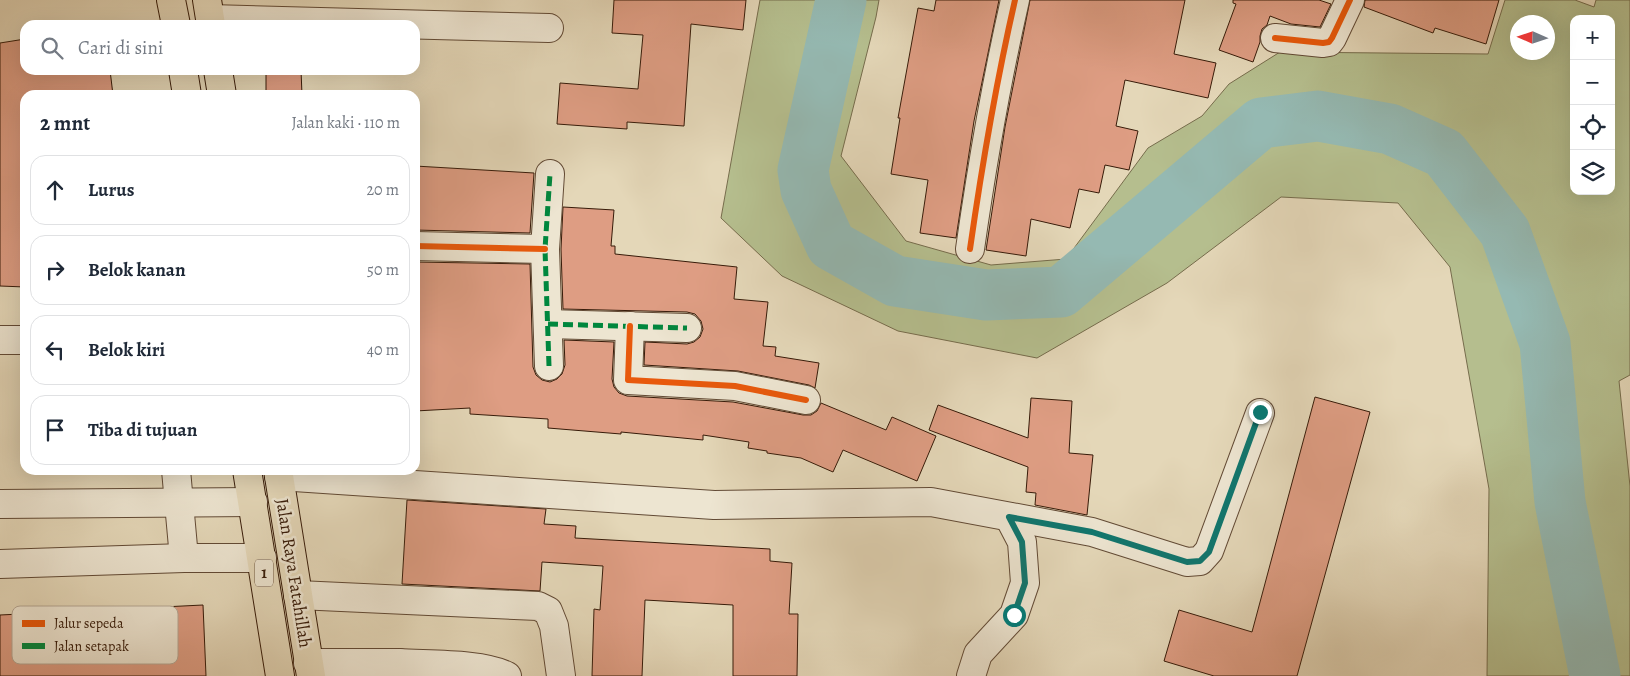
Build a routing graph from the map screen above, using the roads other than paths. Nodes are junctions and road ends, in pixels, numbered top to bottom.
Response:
1 (172, 0) edge
2 (1015, 0) edge
3 (1350, 0) edge
4 (209, 15) edge
5 (175, 20) edge
6 (340, 20) edge
7 (420, 23) edge
8 (550, 28) dead end
9 (1275, 38) dead end
10 (184, 75) edge
11 (219, 75) edge
12 (186, 90) edge
13 (221, 90) edge
14 (550, 174) dead end
15 (420, 246) edge
16 (546, 249) junction
17 (970, 249) dead end
18 (548, 324) junction
19 (630, 326) junction
20 (687, 328) dead end
21 (0, 340) edge
22 (20, 340) edge
23 (549, 366) dead end
24 (806, 400) dead end
25 (1260, 412) dead end
26 (176, 475) edge
27 (249, 475) edge
28 (279, 475) edge
29 (306, 475) edge
30 (253, 502) junction
31 (178, 503) junction
32 (0, 504) edge
33 (1009, 517) junction
34 (288, 528) junction
35 (259, 545) junction
36 (184, 558) junction
37 (0, 564) edge
38 (298, 595) junction
39 (310, 670) edge
40 (401, 670) edge
41 (280, 676) edge
42 (507, 676) edge
43 (561, 676) edge
44 (971, 676) edge

1 - 5 highway
2 - 17 street
3 - 9 street
4 - 6 street
7 - 8 street
10 - 12 highway
11 - 13 highway
14 - 16 street
15 - 16 street
16 - 18 street
18 - 19 street
18 - 23 street
19 - 20 street
19 - 24 street
21 - 22 street
25 - 33 street
26 - 31 street
27 - 30 highway, Jalan Raya Fatahillah / 1
28 - 34 highway, Jalan Raya Fatahillah / 1
29 - 33 street
30 - 31 street
30 - 35 highway, Jalan Raya Fatahillah / 1
31 - 32 street
31 - 36 street
33 - 44 street
34 - 35 highway
34 - 38 highway, Jalan Raya Fatahillah / 1
35 - 36 street
35 - 41 highway, Jalan Raya Fatahillah / 1
36 - 37 street
38 - 39 highway, Jalan Raya Fatahillah / 1
38 - 43 street
39 - 40 street
40 - 42 street

